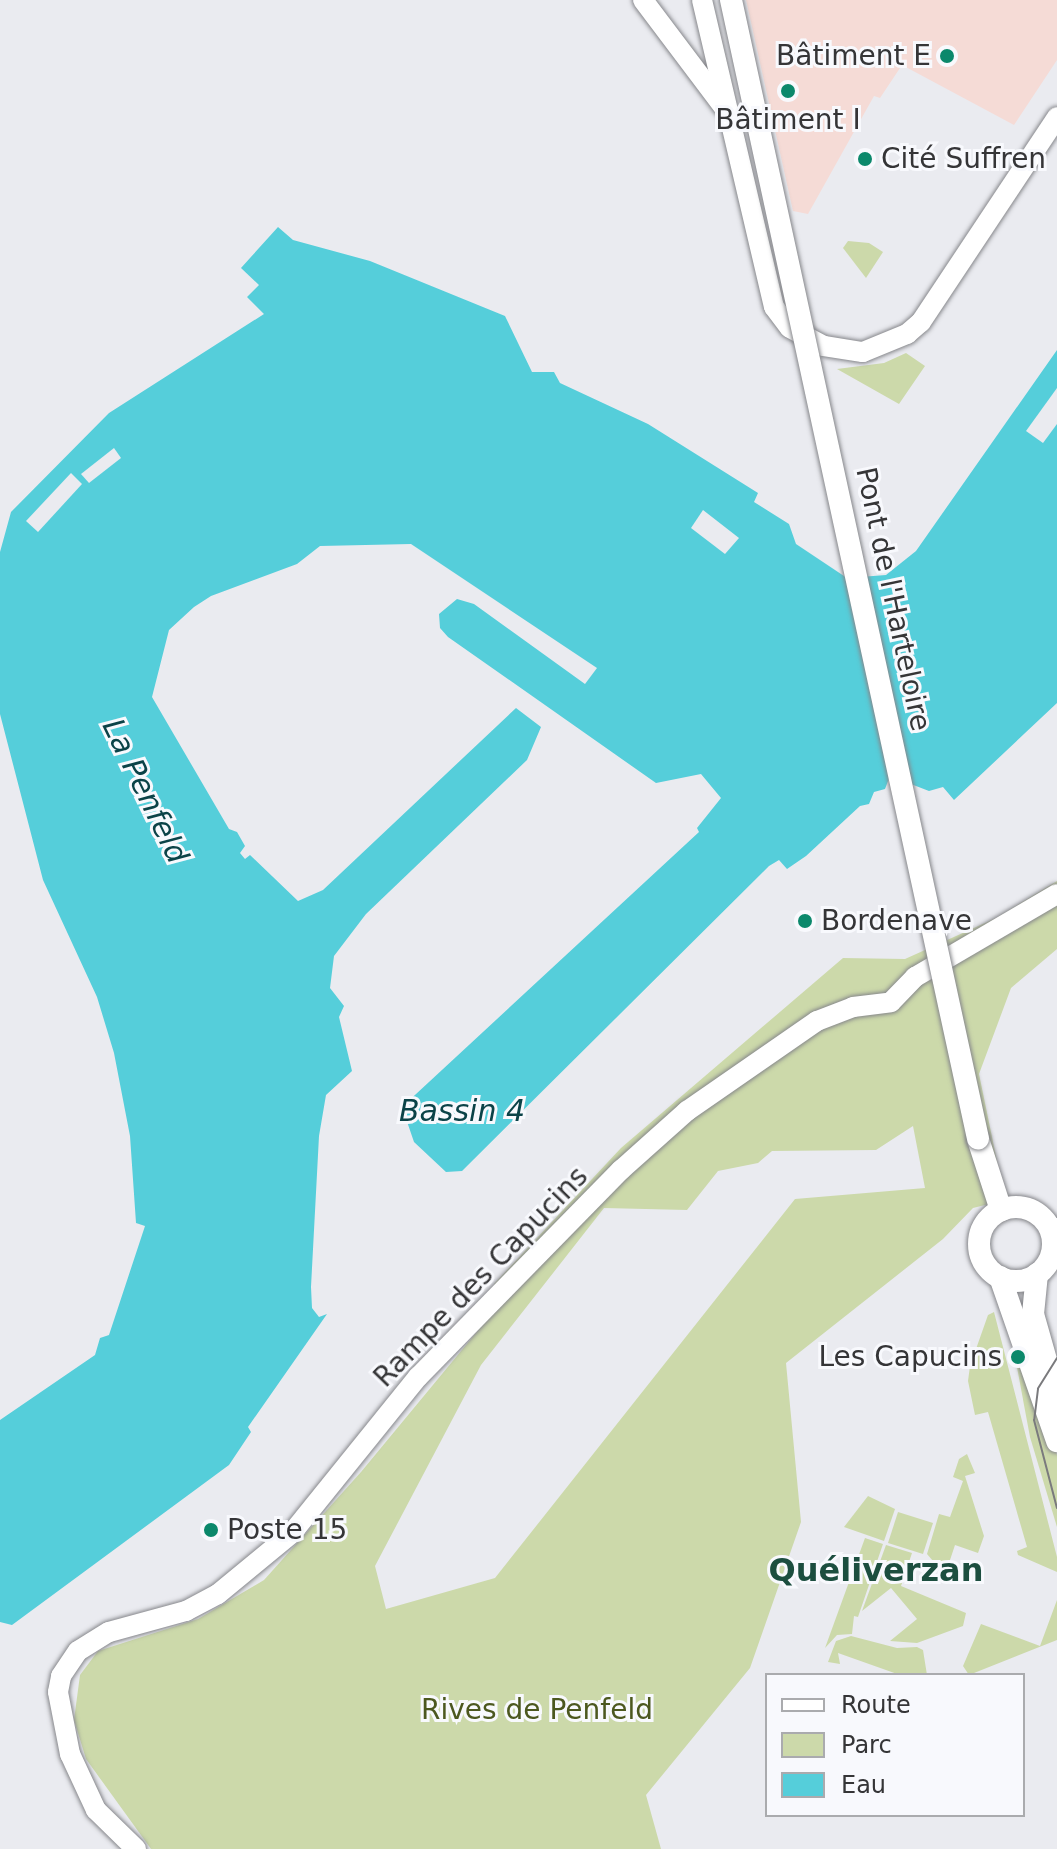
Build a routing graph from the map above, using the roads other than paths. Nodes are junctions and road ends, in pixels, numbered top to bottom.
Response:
1 (643, 0) edge
2 (702, 0) edge
3 (731, 0) edge
4 (726, 109) junction
5 (1057, 117) edge
6 (1057, 894) edge
7 (1001, 1210) junction
8 (1054, 1229) edge
9 (1037, 1274) junction
10 (1000, 1277) junction
11 (1057, 1399) edge
12 (1057, 1441) edge
13 (136, 1849) edge

1 - 4 street
2 - 4 street
3 - 7 main road, Pont de l'Harteloire, bridge
4 - 5 street
6 - 13 street, Rampe des Capucins
7 - 8 main road
7 - 10 main road
8 - 9 main road
9 - 10 main road
9 - 11 main road
10 - 12 main road

